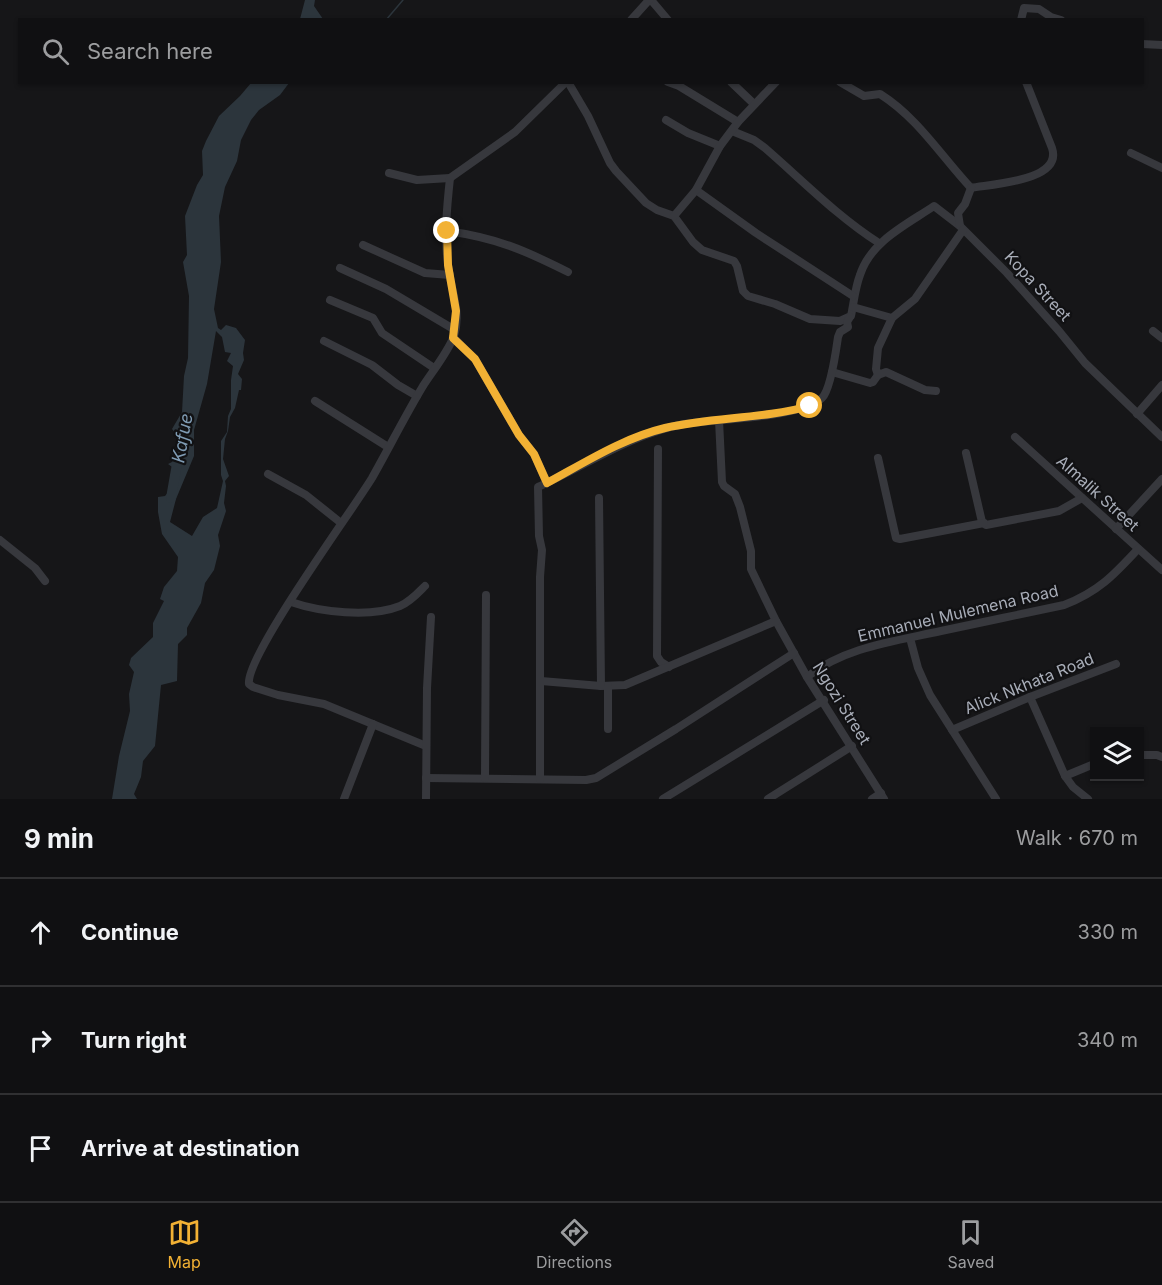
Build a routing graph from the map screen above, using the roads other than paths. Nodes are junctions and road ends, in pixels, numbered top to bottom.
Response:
1 (650, 0) edge
2 (633, 18) edge
3 (666, 18) edge
4 (1022, 18) edge
5 (1054, 18) edge
6 (1144, 44) edge
7 (1162, 45) edge
8 (565, 84) edge
9 (568, 84) edge
10 (674, 84) edge
11 (733, 84) edge
12 (775, 84) edge
13 (843, 84) edge
14 (1027, 84) edge
15 (754, 104) junction
16 (666, 120) dead end
17 (738, 122) junction
18 (732, 130) junction
19 (720, 146) junction
20 (1131, 153) dead end
21 (1162, 168) edge
22 (389, 173) dead end
23 (450, 178) junction
24 (971, 188) junction
25 (696, 190) junction
26 (674, 216) junction
27 (962, 228) junction
28 (447, 231) junction
29 (879, 243) junction
30 (363, 245) dead end
31 (340, 268) dead end
32 (568, 272) dead end
33 (450, 275) junction
34 (853, 296) junction
35 (330, 300) dead end
36 (852, 311) junction
37 (892, 318) junction
38 (1153, 331) dead end
39 (454, 334) junction
40 (1162, 338) edge
41 (324, 342) dead end
42 (434, 368) junction
43 (832, 372) junction
44 (878, 375) junction
45 (1162, 385) edge
46 (936, 391) dead end
47 (417, 396) junction
48 (315, 401) dead end
49 (1137, 414) junction
50 (719, 420) junction
51 (1015, 437) dead end
52 (1162, 437) edge
53 (388, 447) junction
54 (657, 449) dead end
55 (966, 453) dead end
56 (878, 458) dead end
57 (268, 474) dead end
58 (1162, 479) edge
59 (547, 483) junction
60 (599, 498) dead end
61 (1082, 498) junction
62 (984, 523) junction
63 (341, 524) junction
64 (1116, 529) junction
65 (0, 540) edge
66 (1138, 549) junction
67 (1162, 570) edge
68 (45, 581) dead end
69 (425, 586) dead end
70 (486, 595) dead end
71 (291, 602) junction
72 (431, 617) dead end
73 (776, 621) junction
74 (910, 638) junction
75 (794, 653) junction
76 (1116, 664) dead end
77 (669, 668) junction
78 (807, 677) junction
79 (540, 681) junction
80 (605, 686) junction
81 (1030, 698) junction
82 (824, 700) junction
83 (373, 724) junction
84 (608, 729) dead end
85 (952, 730) junction
86 (426, 746) junction
87 (852, 746) junction
88 (1144, 755) edge
89 (1160, 755) edge
90 (1090, 766) edge
91 (1065, 776) junction
92 (426, 778) junction
93 (485, 778) junction
94 (540, 779) junction
95 (883, 796) edge
96 (344, 799) edge
97 (426, 799) edge
98 (663, 799) edge
99 (768, 799) edge
100 (872, 799) edge
101 (996, 799) edge
102 (1088, 799) edge

1 - 2 street
1 - 3 street
4 - 5 street
6 - 7 street
8 - 23 street
9 - 26 street
10 - 17 street
11 - 15 street
12 - 15 street
13 - 24 street
14 - 24 street
15 - 17 street
16 - 19 street
17 - 18 street
18 - 19 street
18 - 29 street
19 - 25 street
20 - 21 street
22 - 23 street
23 - 28 street
24 - 27 street
25 - 26 street
25 - 34 street
26 - 36 street
27 - 29 street, Kopa Street
27 - 37 street
27 - 49 street, Kopa Street
28 - 32 street
28 - 33 street
29 - 34 street
30 - 33 street
31 - 39 street
33 - 39 street
34 - 36 street
35 - 42 street
36 - 37 street
36 - 43 street
37 - 44 street
38 - 40 street
39 - 42 street
39 - 59 street
41 - 47 street
42 - 47 street
43 - 44 street
43 - 50 street
44 - 46 street
45 - 49 street
47 - 53 street
48 - 53 street
49 - 52 street, Kopa Street
50 - 59 street
50 - 73 street, Ngozi Street
51 - 61 street, Almalik Street
53 - 63 street
54 - 77 street
55 - 62 street
56 - 62 street
57 - 63 street
58 - 64 street
59 - 79 street
60 - 80 street
61 - 62 street
61 - 64 street, Almalik Street
63 - 71 street
64 - 66 street, Almalik Street
65 - 68 street
66 - 67 street, Almalik Street
66 - 74 street, Emmanuel Mulemena Road
69 - 71 street
70 - 93 street
71 - 83 street
72 - 86 street
73 - 75 street, Ngozi Street
73 - 77 street
74 - 78 street, Emmanuel Mulemena Road
74 - 85 street
75 - 78 street, Ngozi Street
75 - 94 street
76 - 81 street, Alick Nkhata Road
77 - 80 street
78 - 82 street, Ngozi Street
79 - 80 street
79 - 94 street
80 - 84 street
81 - 85 street, Alick Nkhata Road
81 - 91 street
82 - 87 street, Ngozi Street
82 - 98 street
83 - 86 street
83 - 96 street
85 - 101 street
86 - 92 street
87 - 95 street, Ngozi Street
87 - 99 street
88 - 89 street
90 - 91 street
91 - 102 street
92 - 93 street
92 - 97 street
93 - 94 street
95 - 100 street

